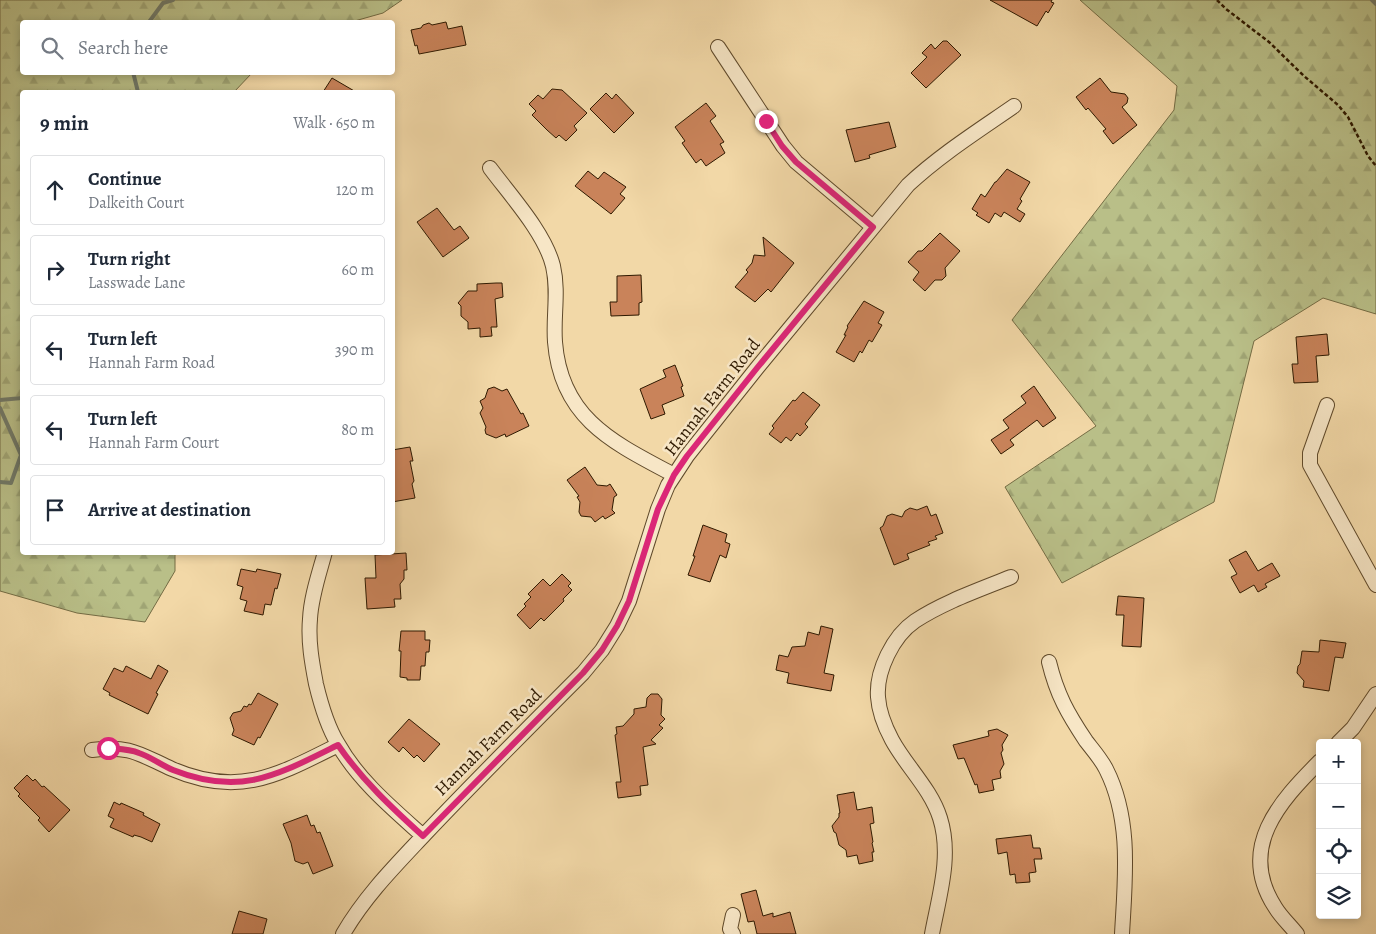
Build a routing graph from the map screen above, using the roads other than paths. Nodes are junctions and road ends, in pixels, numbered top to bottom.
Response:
1 (718, 48) dead end
2 (1014, 106) dead end
3 (490, 168) dead end
4 (873, 227) junction
5 (1327, 405) dead end
6 (674, 475) junction
7 (324, 555) edge
8 (1012, 577) dead end
9 (1376, 585) edge
10 (1050, 662) dead end
11 (1376, 694) edge
12 (1342, 739) edge
13 (338, 745) junction
14 (92, 750) dead end
15 (1316, 765) edge
16 (423, 836) junction
17 (733, 915) dead end
18 (343, 934) edge
19 (733, 934) edge
20 (932, 934) edge
21 (1122, 934) edge
22 (1297, 934) edge

1 - 4 street
2 - 4 street, Hannah Farm Road
3 - 6 street
4 - 6 street, Hannah Farm Road
5 - 9 street
6 - 16 street, Hannah Farm Road
7 - 13 street
8 - 20 street
10 - 21 street
11 - 12 street
13 - 14 street
13 - 16 street
15 - 22 street
16 - 18 street, Hannah Farm Road
17 - 19 street

